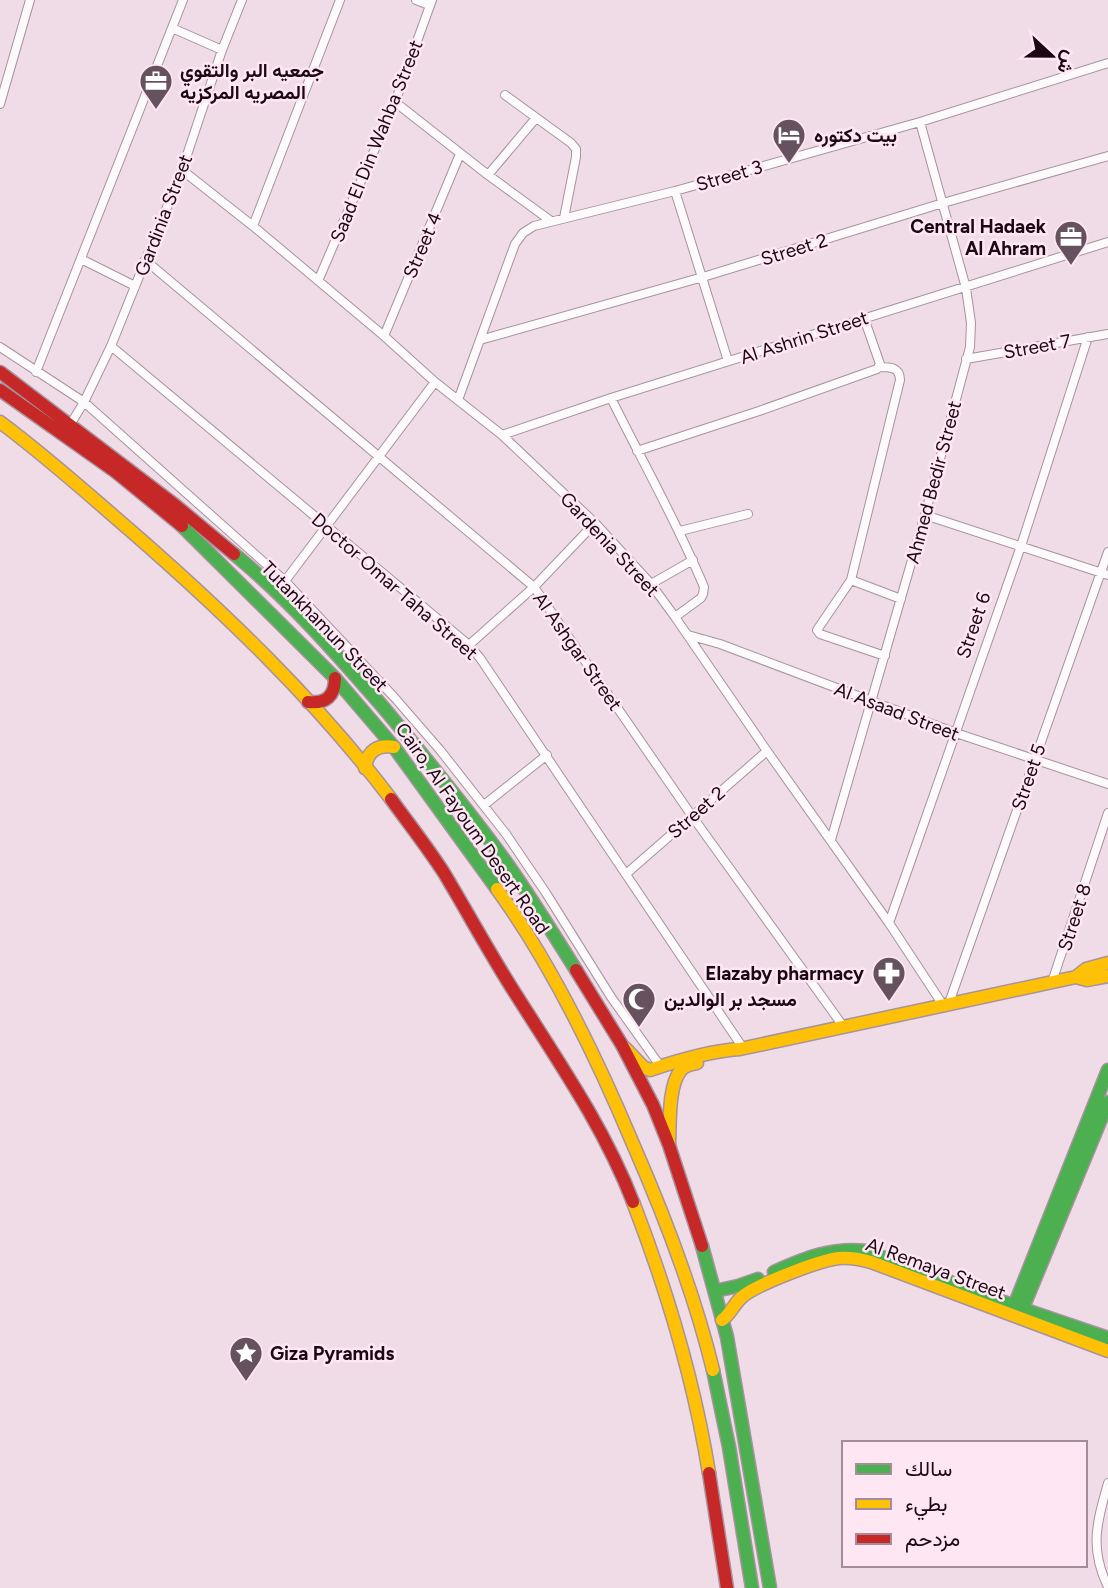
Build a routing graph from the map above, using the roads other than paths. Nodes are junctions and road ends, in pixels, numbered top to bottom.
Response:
1 (30, 0) edge
2 (183, 0) edge
3 (242, 0) edge
4 (340, 0) edge
5 (416, 0) edge
6 (430, 3) edge
7 (172, 28) junction
8 (222, 50) junction
9 (1108, 63) edge
10 (0, 67) edge
11 (10, 70) junction
12 (505, 95) dead end
13 (395, 102) junction
14 (0, 104) edge
15 (536, 118) junction
16 (920, 122) junction
17 (460, 154) junction
18 (1108, 156) edge
19 (182, 170) junction
20 (488, 175) junction
21 (675, 191) junction
22 (943, 203) junction
23 (564, 218) junction
24 (551, 221) junction
25 (253, 226) junction
26 (1108, 243) edge
27 (81, 259) junction
28 (145, 260) junction
29 (703, 277) junction
30 (318, 281) junction
31 (135, 286) junction
32 (967, 288) junction
33 (864, 318) junction
34 (1108, 334) edge
35 (384, 335) junction
36 (1088, 337) junction
37 (481, 340) junction
38 (111, 346) junction
39 (0, 347) edge
40 (966, 359) junction
41 (728, 361) junction
42 (879, 367) junction
43 (0, 372) edge
44 (36, 372) junction
45 (436, 382) junction
46 (0, 390) edge
47 (611, 398) junction
48 (458, 400) junction
49 (84, 402) junction
50 (0, 422) edge
51 (70, 425) junction
52 (502, 435) junction
53 (637, 452) junction
54 (380, 456) junction
55 (748, 514) dead end
56 (925, 515) junction
57 (595, 523) junction
58 (327, 527) junction
59 (680, 531) junction
60 (1021, 547) junction
61 (1108, 552) edge
62 (693, 560) junction
63 (1104, 573) edge
64 (851, 580) junction
65 (285, 581) junction
66 (651, 584) junction
67 (534, 587) junction
68 (901, 599) junction
69 (675, 617) junction
70 (688, 635) junction
71 (469, 645) junction
72 (885, 656) junction
73 (335, 678) junction
74 (308, 702) junction
75 (872, 702) junction
76 (956, 733) junction
77 (394, 747) junction
78 (767, 751) junction
79 (547, 755) junction
80 (1034, 760) junction
81 (365, 768) junction
82 (1108, 784) edge
83 (484, 805) junction
84 (1108, 813) edge
85 (692, 816) junction
86 (831, 840) junction
87 (626, 874) junction
88 (889, 923) junction
89 (1108, 963) edge
90 (1108, 976) edge
91 (1076, 977) junction
92 (1052, 982) junction
93 (946, 1004) junction
94 (843, 1026) junction
95 (622, 1045) junction
96 (742, 1049) junction
97 (661, 1067) junction
98 (1108, 1070) edge
99 (1108, 1102) edge
100 (669, 1145) junction
101 (715, 1291) junction
102 (1017, 1312) junction
103 (722, 1321) junction
104 (1108, 1338) edge
105 (1108, 1351) edge
106 (1108, 1483) edge
107 (1108, 1542) edge
108 (1097, 1548) junction
109 (1108, 1587) edge
110 (727, 1588) edge
111 (752, 1588) edge
112 (770, 1588) edge

1 - 11 street
2 - 7 street
3 - 8 street, Gardinia Street
4 - 25 street
5 - 6 street
6 - 13 street, Saad El Din Wahba Street
7 - 8 street
7 - 27 street
8 - 19 street, Gardinia Street
9 - 16 street, Street 3
10 - 11 street
11 - 14 street
12 - 15 street
13 - 17 street
13 - 30 street, Saad El Din Wahba Street
15 - 20 street
15 - 23 street
16 - 21 street, Street 3
16 - 22 street, Ahmed Bedir Street
17 - 20 street
17 - 35 street, Street 4
18 - 22 street, Street 2
19 - 25 street, Gardenia Street
19 - 28 street, Gardinia Street
20 - 24 street
21 - 23 street, Street 3
21 - 29 street
22 - 29 street, Street 2
22 - 32 street, Ahmed Bedir Street
23 - 24 street, Street 3
24 - 37 street, Street 3
25 - 30 street, Gardenia Street
26 - 32 street, Al Ashrin Street
27 - 31 street
27 - 44 street
28 - 31 street, Gardinia Street
28 - 54 street, Al Ashgar Street
29 - 37 street, Street 2
29 - 41 street
30 - 35 street, Gardenia Street
31 - 38 street, Gardinia Street
32 - 33 street, Al Ashrin Street
32 - 40 street, Ahmed Bedir Street
33 - 41 street, Al Ashrin Street
33 - 42 street
34 - 36 street, Street 7
35 - 45 street, Gardenia Street
36 - 40 street, Street 7
36 - 60 street, Street 6
37 - 48 street, Street 3
38 - 49 street, Gardinia Street
38 - 58 street, Doctor Omar Taha Street
39 - 44 street, Tutankhamun Street
40 - 56 street, Ahmed Bedir Street
41 - 47 street, Al Ashrin Street
42 - 53 street
42 - 64 street
43 - 51 main road
44 - 49 street, Tutankhamun Street
45 - 48 street, Gardenia Street
45 - 54 street
46 - 73 main road, Cairo, Al Fayoum Desert Road
47 - 52 street, Al Ashrin Street
47 - 53 street
48 - 52 street, Gardenia Street
49 - 51 street, Gardinia Street
49 - 65 street, Tutankhamun Street
50 - 74 main road
51 - 95 main road
52 - 57 street, Gardenia Street
53 - 59 street
54 - 58 street
54 - 67 street, Al Ashgar Street
55 - 59 street
56 - 60 street
56 - 68 street, Ahmed Bedir Street
57 - 66 street, Gardenia Street
57 - 67 street
58 - 65 street
58 - 71 street, Doctor Omar Taha Street
59 - 62 street
60 - 63 street
60 - 76 street, Street 6
61 - 63 street, Street 5
62 - 66 street
62 - 69 street
63 - 80 street, Street 5
64 - 68 street
64 - 72 street
65 - 83 street, Tutankhamun Street
66 - 69 street, Gardenia Street
67 - 71 street
67 - 85 street, Al Ashgar Street
68 - 72 street, Ahmed Bedir Street
69 - 70 street, Gardenia Street
70 - 75 street, Al Asaad Street
70 - 78 street, Gardenia Street
71 - 79 street, Doctor Omar Taha Street
72 - 75 street, Ahmed Bedir Street
73 - 74 main road
73 - 77 main road, Cairo, Al Fayoum Desert Road
74 - 81 main road
75 - 76 street, Al Asaad Street
75 - 86 street, Ahmed Bedir Street
76 - 80 street, Al Asaad Street
76 - 88 street, Street 6
77 - 81 main road
77 - 111 main road, Cairo, Al Fayoum Desert Road
78 - 85 street, Street 2
78 - 86 street, Gardenia Street
79 - 83 street
79 - 87 street, Doctor Omar Taha Street
80 - 82 street, Al Asaad Street
80 - 93 street, Street 5
81 - 110 main road
83 - 97 street, Tutankhamun Street
84 - 92 street, Street 8
85 - 87 street, Street 2
85 - 94 street, Al Ashgar Street
86 - 88 street, Gardenia Street
87 - 96 street, Doctor Omar Taha Street
88 - 93 street, Gardenia Street
89 - 91 main road
90 - 91 main road
91 - 92 main road
92 - 93 main road
93 - 94 main road
94 - 96 main road
95 - 97 main road
95 - 100 main road
96 - 97 main road
96 - 100 main road
98 - 102 main road
99 - 102 main road
100 - 101 main road
101 - 102 main road, Al Remaya Street
101 - 103 main road
102 - 103 main road, Al Remaya Street
102 - 104 main road, Al Remaya Street
102 - 105 main road, Al Remaya Street
103 - 112 main road
106 - 108 street
107 - 108 street
108 - 109 street

